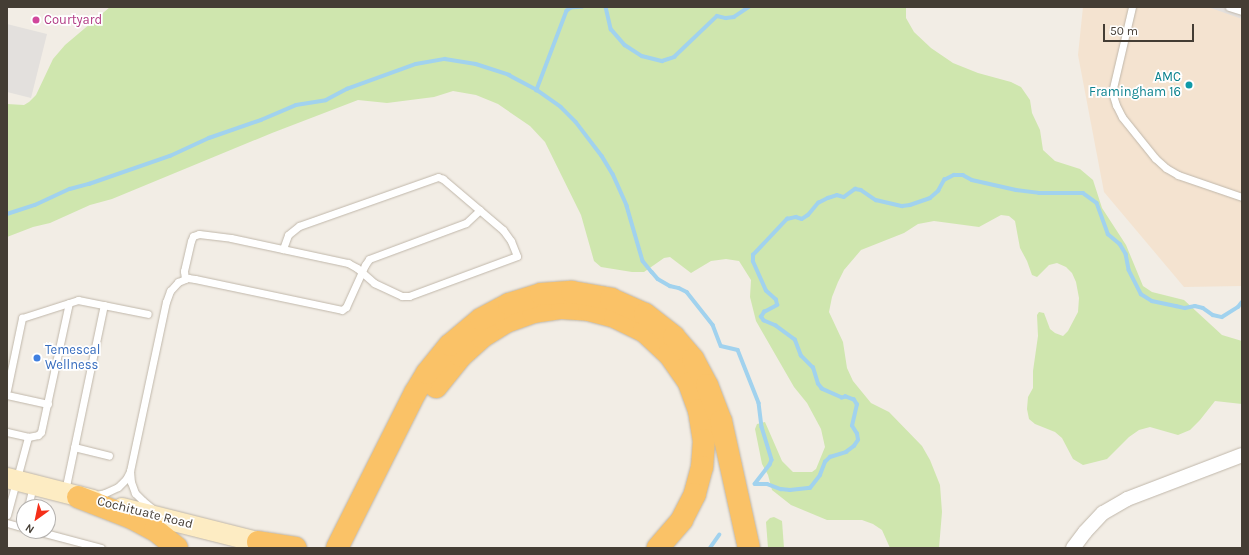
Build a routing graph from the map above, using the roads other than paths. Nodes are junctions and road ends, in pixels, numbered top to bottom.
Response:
1 (1132, 7) edge
2 (1229, 7) edge
3 (1242, 11) edge
4 (1242, 197) edge
5 (480, 210) junction
6 (283, 249) junction
7 (362, 272) junction
8 (185, 279) junction
9 (69, 302) junction
10 (104, 305) junction
11 (148, 314) dead end
12 (7, 390) edge
13 (7, 396) edge
14 (48, 404) junction
15 (7, 432) edge
16 (28, 437) junction
17 (74, 447) junction
18 (1242, 455) edge
19 (109, 456) dead end
20 (130, 471) junction
21 (19, 481) edge
22 (71, 495) junction
23 (25, 499) edge
24 (7, 516) edge
25 (174, 521) junction
26 (356, 525) junction
27 (56, 536) edge
28 (258, 542) junction
29 (101, 548) edge
30 (177, 548) edge
31 (283, 548) edge
32 (296, 548) edge
33 (337, 548) edge
34 (353, 548) edge
35 (658, 548) edge
36 (749, 548) edge
37 (1073, 548) edge

1 - 4 lane
2 - 3 lane
5 - 6 lane
5 - 7 lane
5 - 7 lane
6 - 7 lane
6 - 8 lane
7 - 8 lane
8 - 20 lane
9 - 10 lane
9 - 12 lane
9 - 14 lane
10 - 11 lane
10 - 17 lane
13 - 14 lane
14 - 16 lane
15 - 16 lane
16 - 21 lane
17 - 19 lane
17 - 22 lane
18 - 37 street
20 - 22 lane
20 - 25 lane
21 - 22 main road, Cochituate Road
21 - 23 lane
21 - 24 lane
22 - 25 main road, Cochituate Road
22 - 30 highway
25 - 28 main road, Cochituate Road
26 - 33 highway
26 - 34 highway
26 - 35 highway
26 - 36 highway
27 - 29 lane
28 - 31 main road, Cochituate Road
28 - 32 highway

